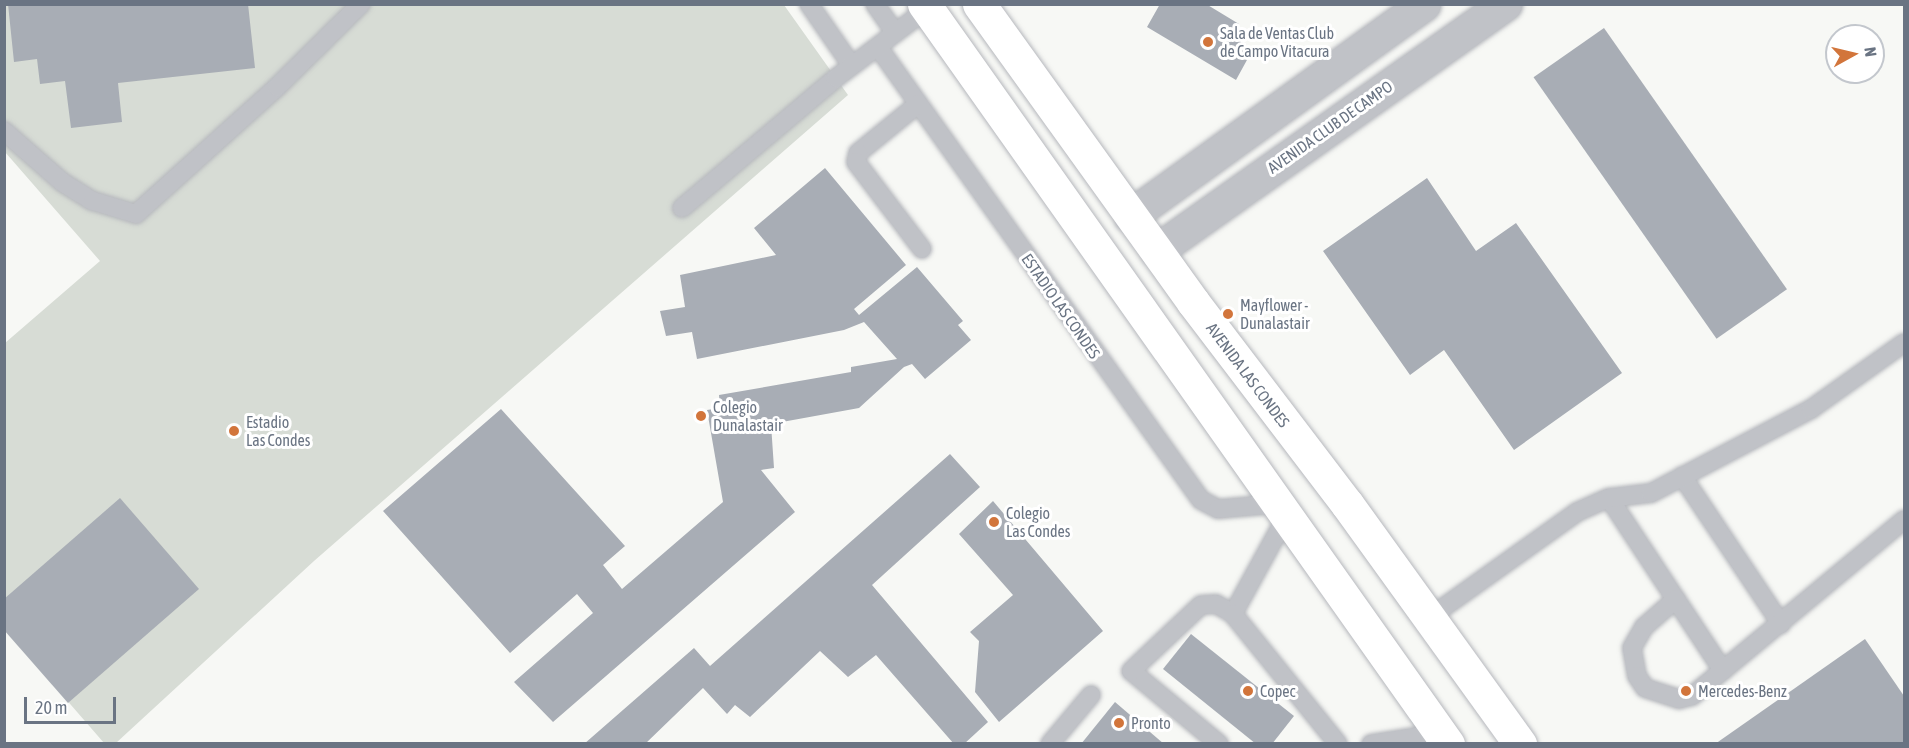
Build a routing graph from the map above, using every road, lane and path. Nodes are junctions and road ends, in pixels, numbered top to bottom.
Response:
1 (361, 4) edge
2 (809, 4) edge
3 (875, 4) edge
4 (979, 4) edge
5 (1424, 4) edge
6 (1505, 4) edge
7 (926, 7) edge
8 (895, 33) junction
9 (1375, 39) junction
10 (878, 47) junction
11 (852, 66) junction
12 (1402, 77) junction
13 (918, 104) junction
14 (4, 131) edge
15 (682, 208) dead end
16 (1130, 216) junction
17 (922, 249) dead end
18 (1156, 251) junction
19 (1905, 343) edge
20 (1682, 476) junction
21 (1609, 498) junction
22 (1281, 510) junction
23 (1905, 520) edge
24 (1676, 599) junction
25 (1233, 614) junction
26 (1430, 617) junction
27 (1781, 624) junction
28 (1723, 671) junction
29 (1091, 695) dead end
30 (1445, 738) edge
31 (1050, 744) edge
32 (1219, 744) edge
33 (1338, 744) edge
34 (1371, 744) edge
35 (1520, 744) edge

1 - 14 lane
2 - 11 lane
3 - 8 lane
4 - 16 main road, AVENIDA LAS CONDES
5 - 9 street
6 - 12 street, AVENIDA CLUB DE CAMPO
7 - 8 lane
7 - 22 main road
8 - 10 lane
9 - 12 street
9 - 16 street
10 - 11 lane
10 - 13 lane, ESTADIO LAS CONDES
11 - 15 lane
12 - 18 street, AVENIDA CLUB DE CAMPO
13 - 17 lane
13 - 22 lane, ESTADIO LAS CONDES
16 - 18 main road, AVENIDA LAS CONDES
18 - 26 main road, AVENIDA LAS CONDES
19 - 20 lane
20 - 21 lane
20 - 27 lane
21 - 24 lane
21 - 26 lane
22 - 25 lane
22 - 30 main road
23 - 27 lane
24 - 28 lane
24 - 28 lane
25 - 32 lane
25 - 33 lane
26 - 35 main road, AVENIDA LAS CONDES
27 - 28 lane
29 - 31 lane
30 - 34 lane

